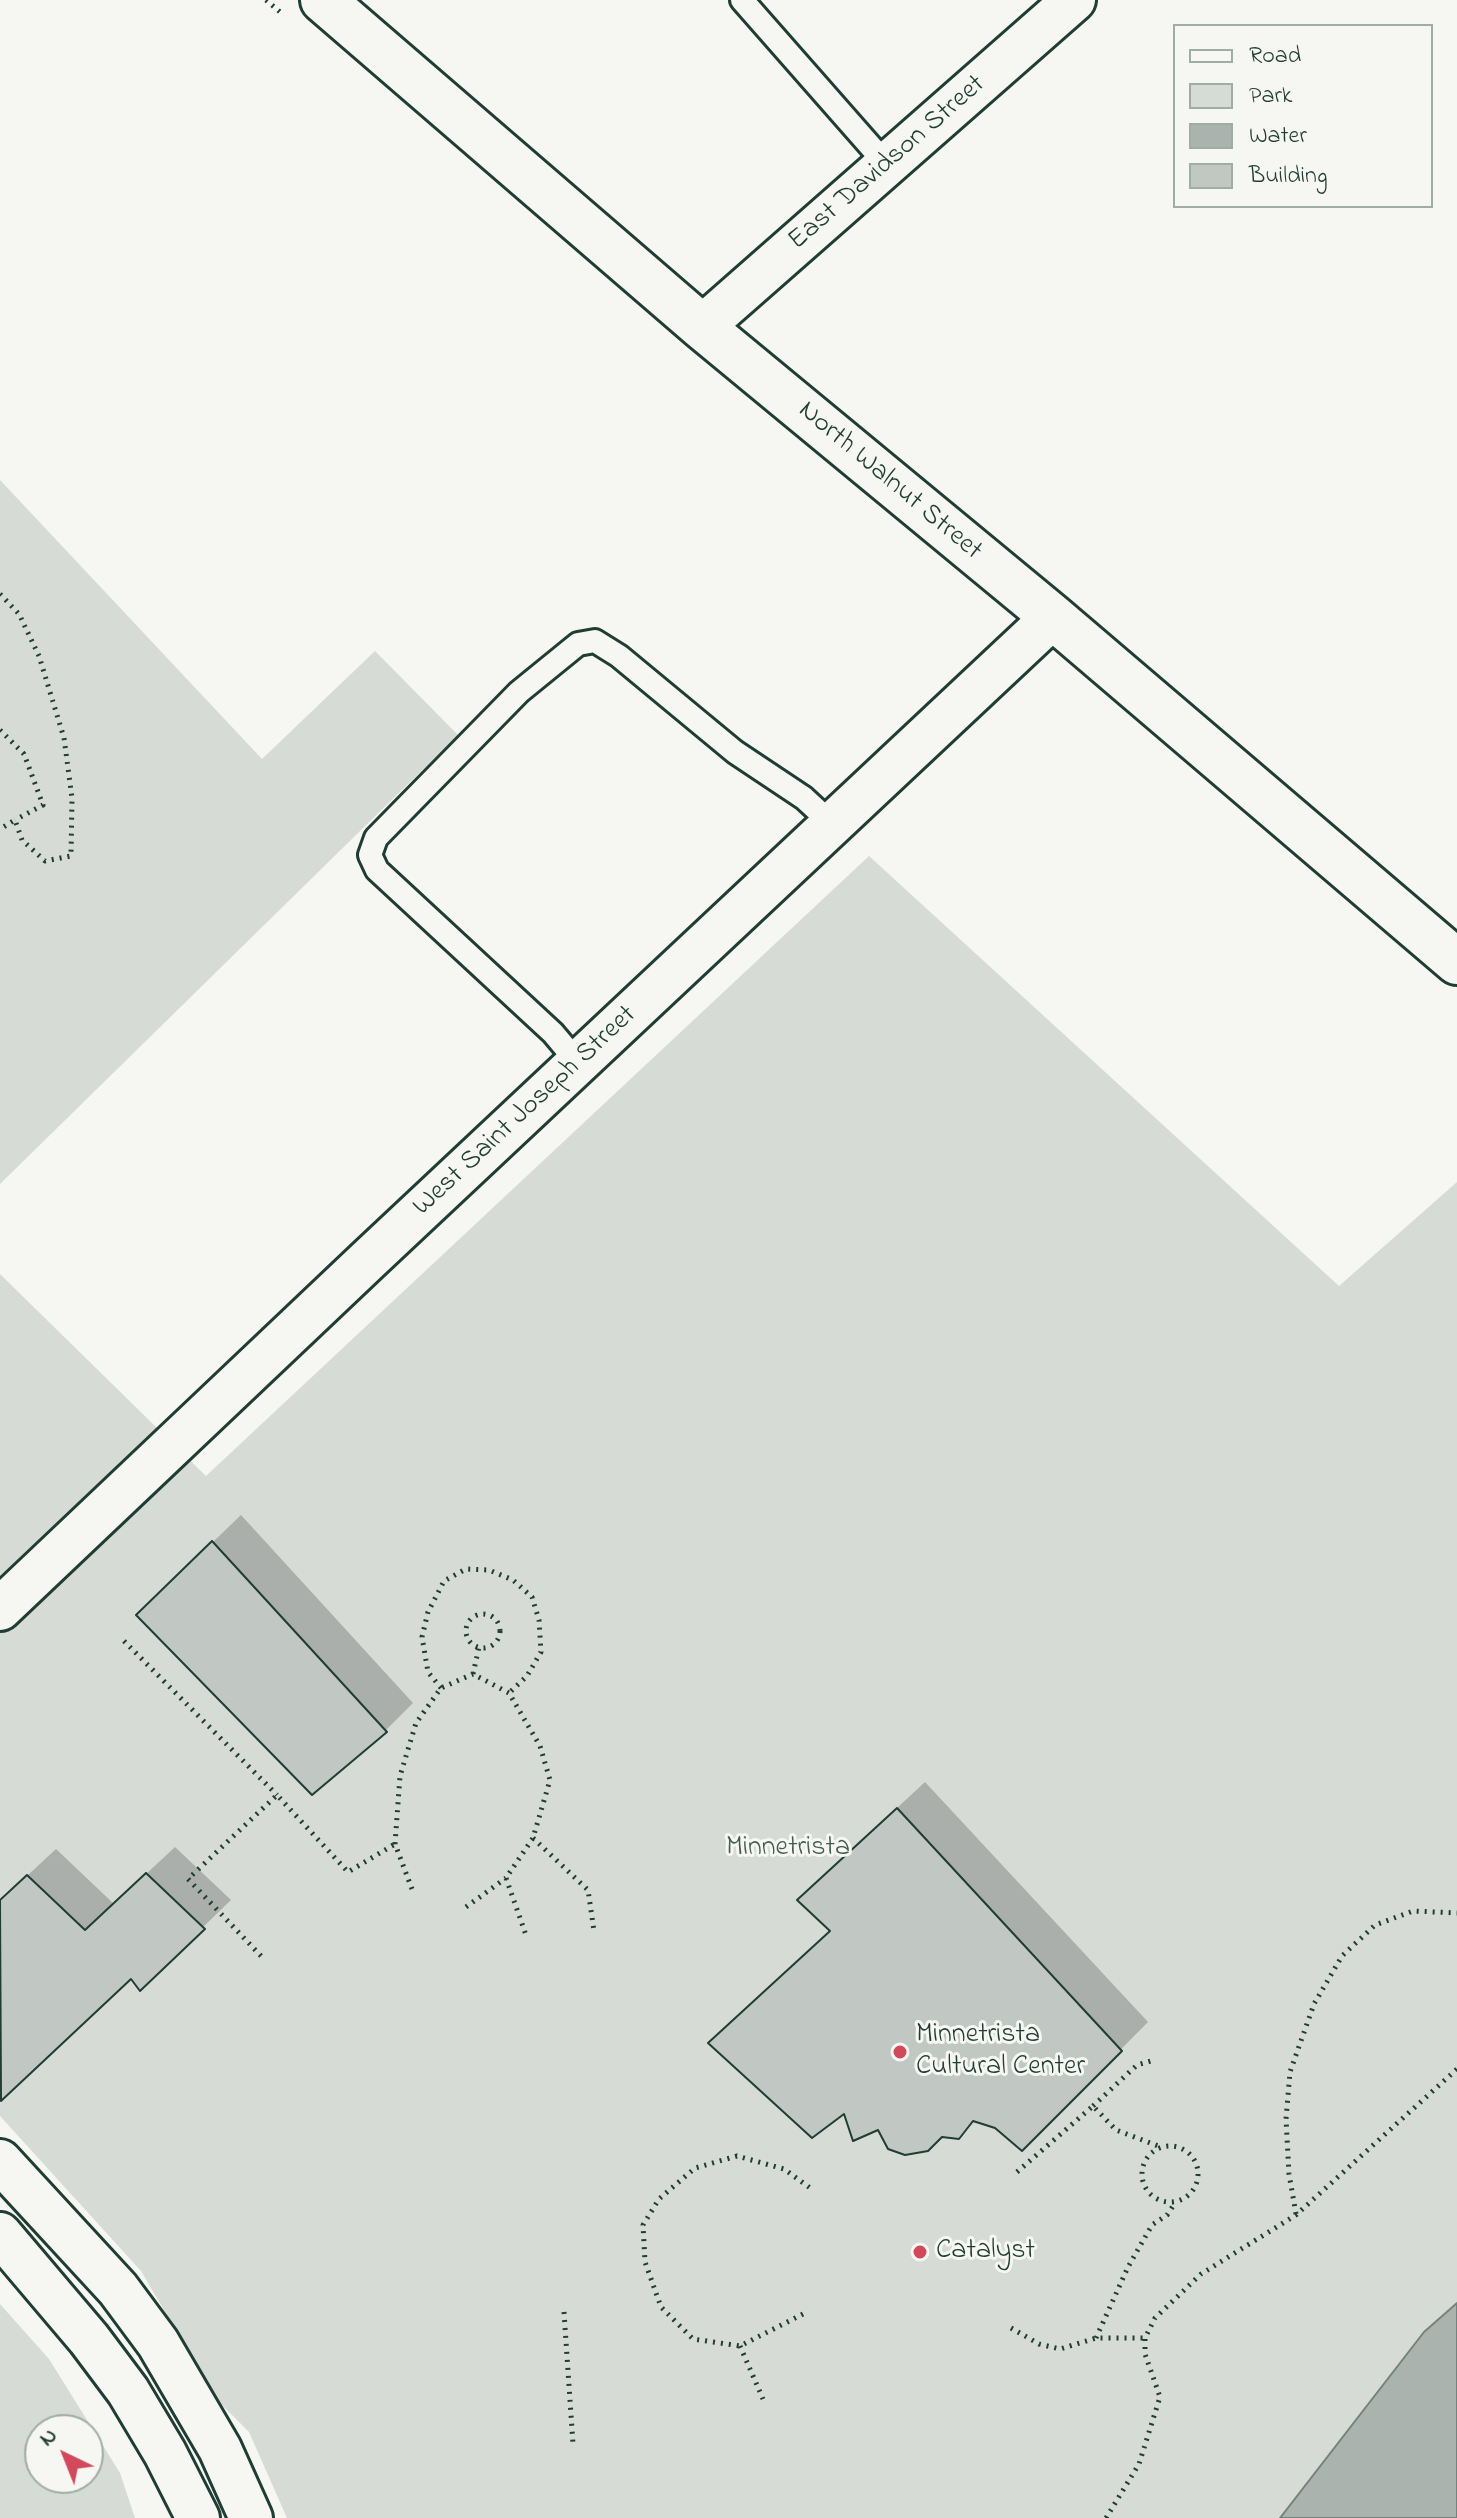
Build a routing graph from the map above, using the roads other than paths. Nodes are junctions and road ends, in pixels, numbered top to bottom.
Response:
1 (742, 0) edge
2 (1074, 0) edge
3 (307, 10) edge
4 (887, 165) junction
5 (702, 327) junction
6 (1053, 617) junction
7 (832, 824) junction
8 (1457, 962) edge
9 (579, 1064) junction
10 (0, 1609) edge
11 (0, 2161) edge
12 (0, 2234) edge
13 (198, 2518) edge
14 (251, 2518) edge

1 - 4 lane
2 - 4 street, East Davidson Street
3 - 5 main road, North Walnut Street
4 - 5 street, East Davidson Street
5 - 6 main road, North Walnut Street
6 - 7 street, West Saint Joseph Street
6 - 8 main road, North Walnut Street
7 - 9 street, West Saint Joseph Street
7 - 9 lane
9 - 10 street, West Saint Joseph Street
11 - 14 street
12 - 13 street

